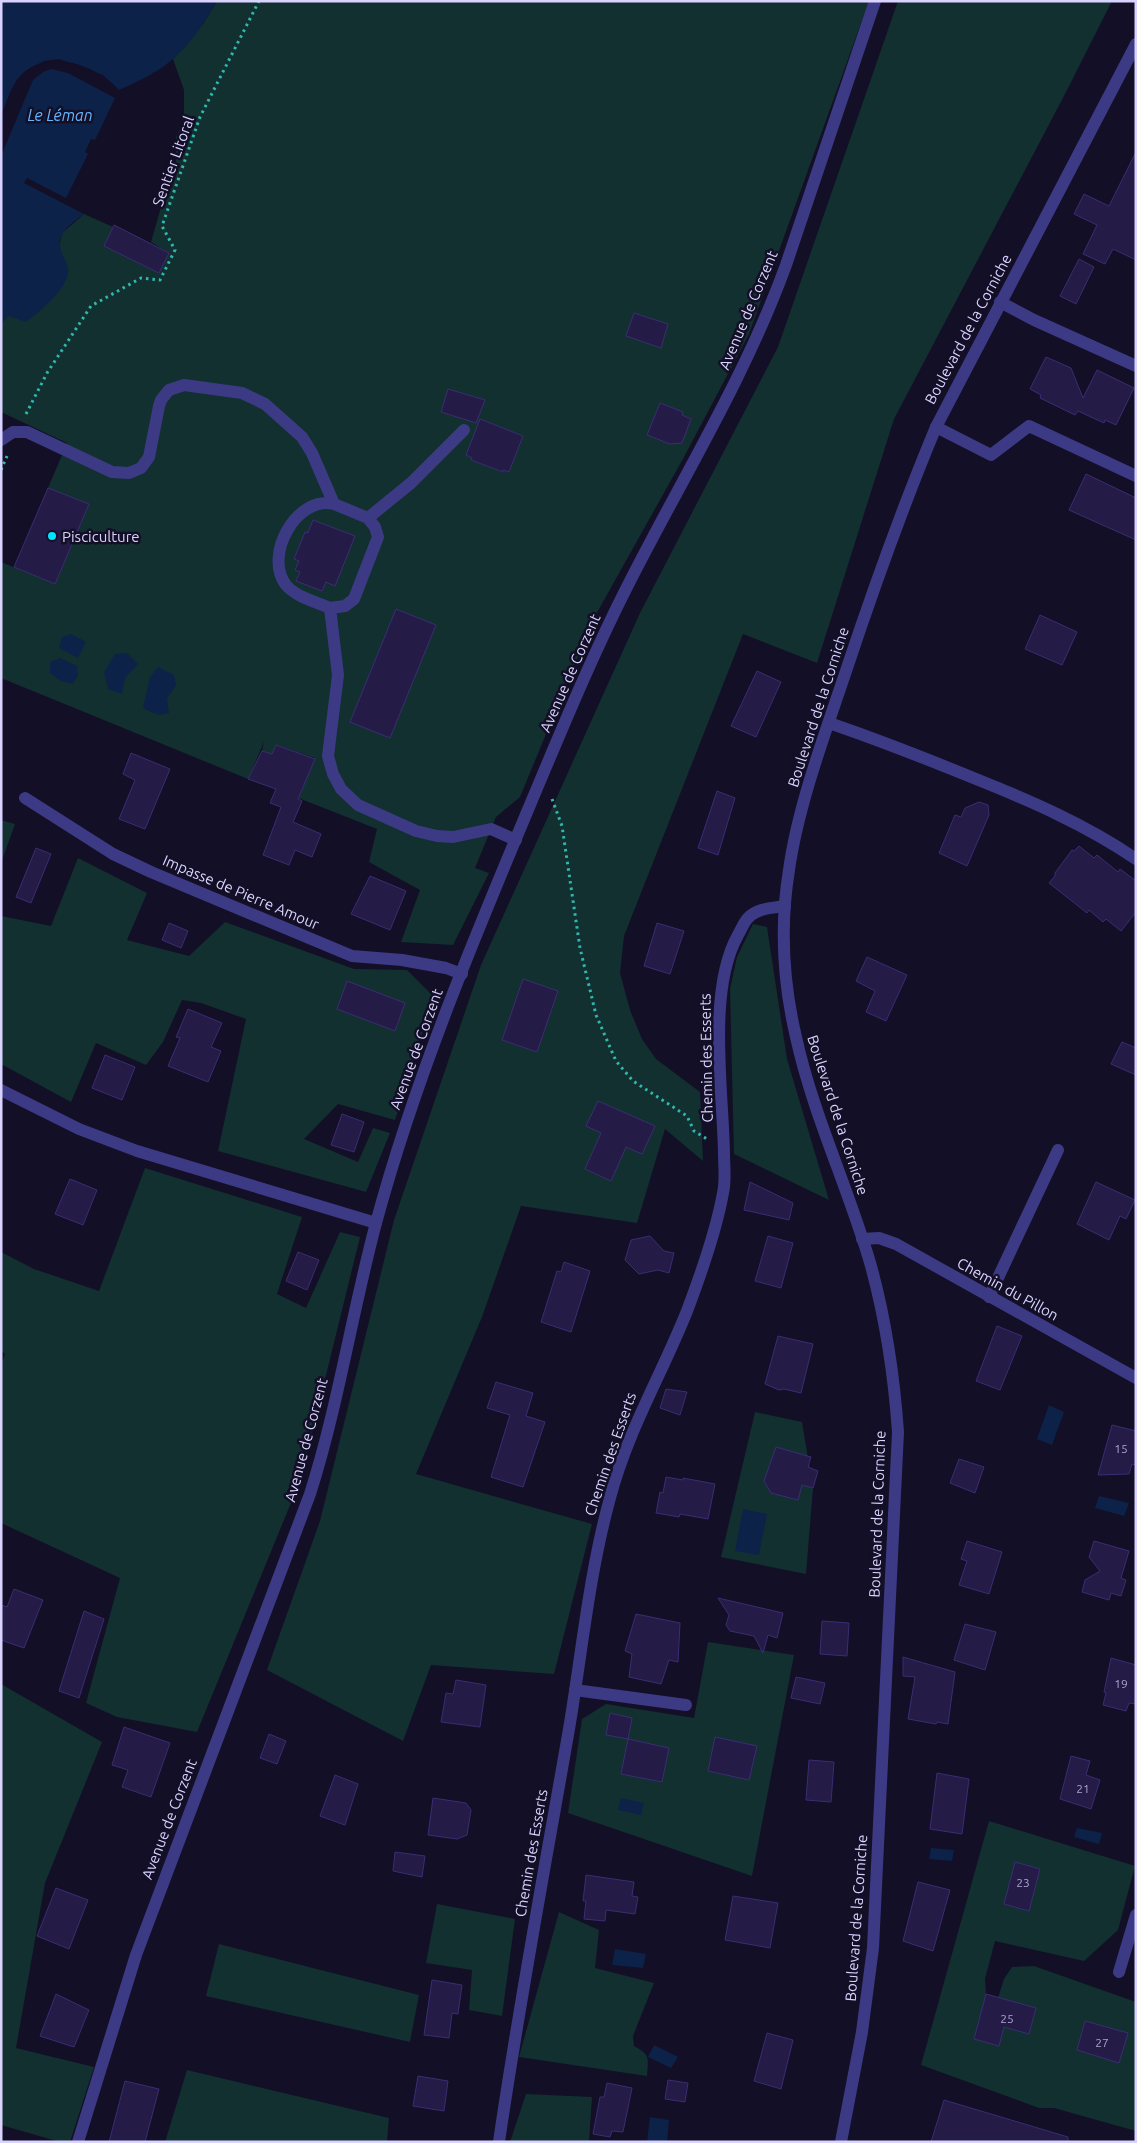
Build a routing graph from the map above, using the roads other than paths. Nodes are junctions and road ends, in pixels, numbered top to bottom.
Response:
1 (875, 1) edge
2 (1136, 44) edge
3 (1000, 302) junction
4 (1136, 366) edge
5 (936, 427) junction
6 (464, 430) dead end
7 (1, 440) edge
8 (1136, 476) edge
9 (334, 504) junction
10 (368, 518) junction
11 (330, 608) junction
12 (829, 723) junction
13 (25, 798) dead end
14 (516, 840) junction
15 (1136, 859) edge
16 (785, 906) junction
17 (462, 974) junction
18 (1, 1090) edge
19 (1058, 1150) dead end
20 (376, 1223) junction
21 (862, 1239) junction
22 (989, 1297) junction
23 (1136, 1378) edge
24 (576, 1690) junction
25 (686, 1705) dead end
26 (1136, 1915) edge
27 (1119, 1972) dead end
28 (78, 2142) edge
29 (499, 2142) edge
30 (841, 2142) edge

1 - 14 street, Avenue de Corzent
2 - 3 street, Boulevard de la Corniche
3 - 4 street
3 - 5 street, Boulevard de la Corniche
5 - 8 street
5 - 12 street, Boulevard de la Corniche
6 - 10 street
7 - 9 street
9 - 10 street
9 - 11 street
10 - 11 street
11 - 14 street
12 - 15 street
12 - 16 street, Boulevard de la Corniche
13 - 17 street, Impasse de Pierre Amour
14 - 17 street, Avenue de Corzent
16 - 21 street, Boulevard de la Corniche
16 - 24 street, Chemin des Esserts
17 - 20 street, Avenue de Corzent
18 - 20 street
19 - 22 street
20 - 28 street, Avenue de Corzent
21 - 22 street, Chemin du Pillon
21 - 30 street, Boulevard de la Corniche
22 - 23 street, Chemin du Pillon
24 - 25 street
24 - 29 street, Chemin des Esserts
26 - 27 street

